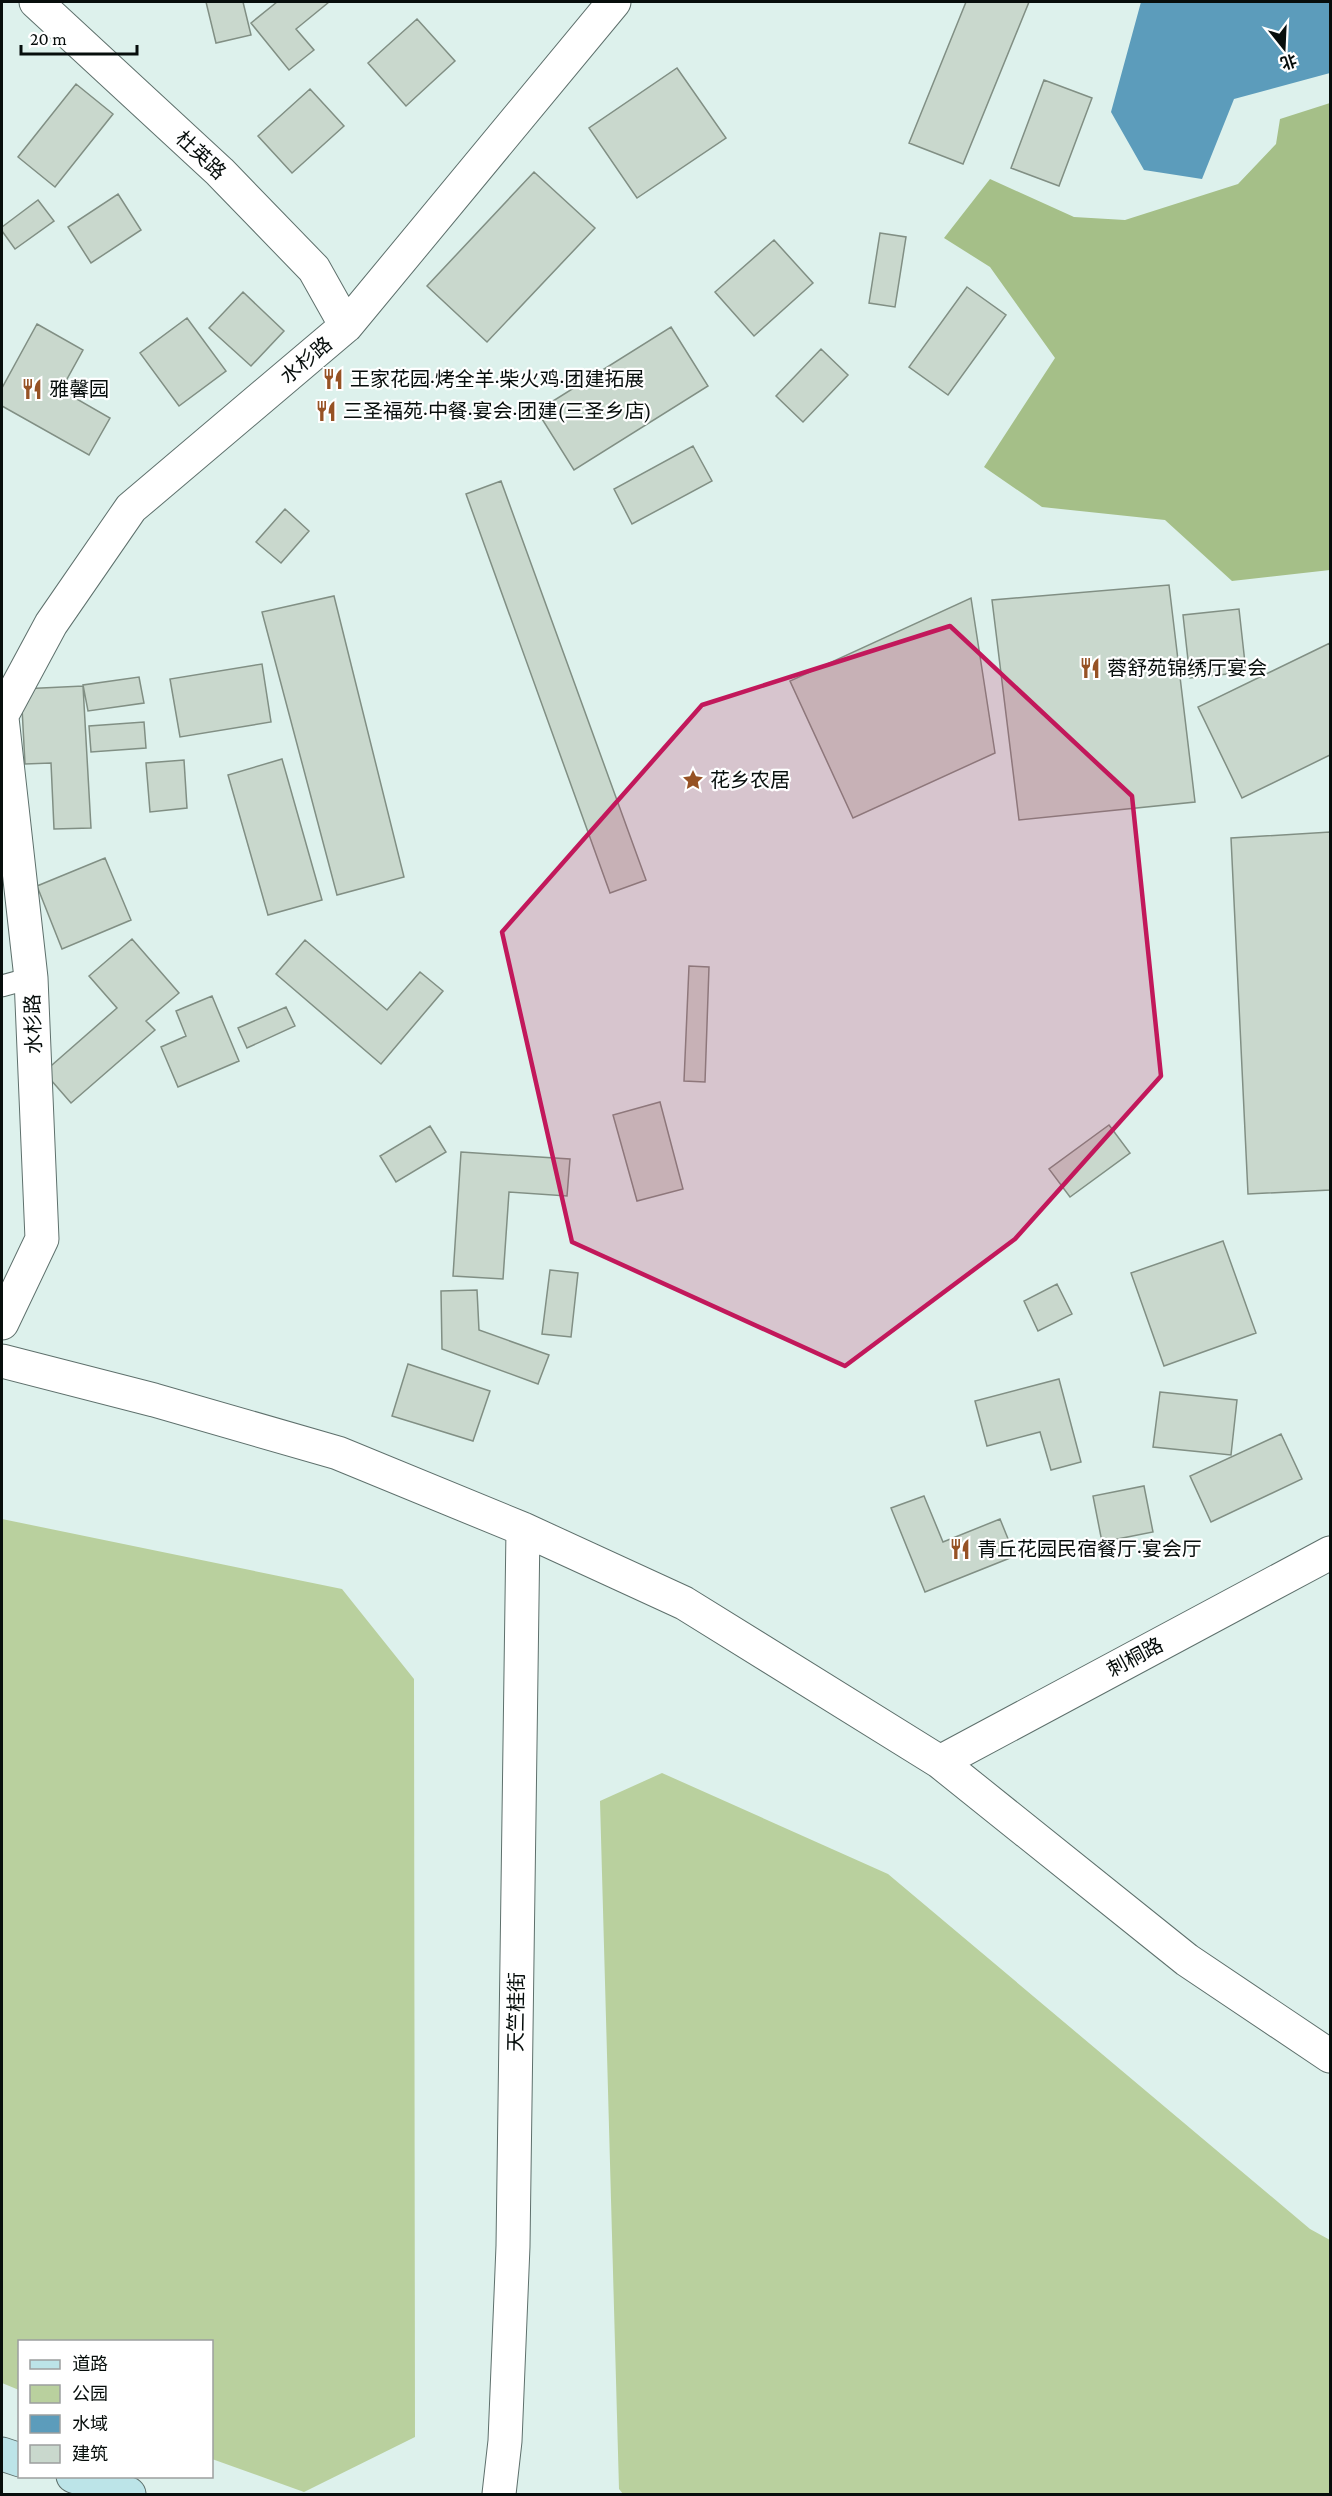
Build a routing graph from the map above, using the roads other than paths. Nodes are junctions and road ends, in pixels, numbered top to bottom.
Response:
1 (36, 2) edge
2 (614, 2) edge
3 (346, 326) junction
4 (2, 716) edge
5 (16, 982) edge
6 (2, 1323) edge
7 (2, 1361) edge
8 (523, 1529) junction
9 (1330, 1553) edge
10 (940, 1762) junction
11 (1330, 2056) edge
12 (2, 2454) edge
13 (18, 2459) edge
14 (79, 2478) edge
15 (129, 2494) edge
16 (499, 2494) edge

1 - 3 street, 杜英路
2 - 3 street, 水杉路
3 - 4 street, 水杉路
4 - 5 street, 水杉路
5 - 6 street, 水杉路
7 - 8 street
8 - 10 street
8 - 16 street, 天竺桂街
9 - 10 street, 刺桐路
10 - 11 street
12 - 13 street
14 - 15 street

